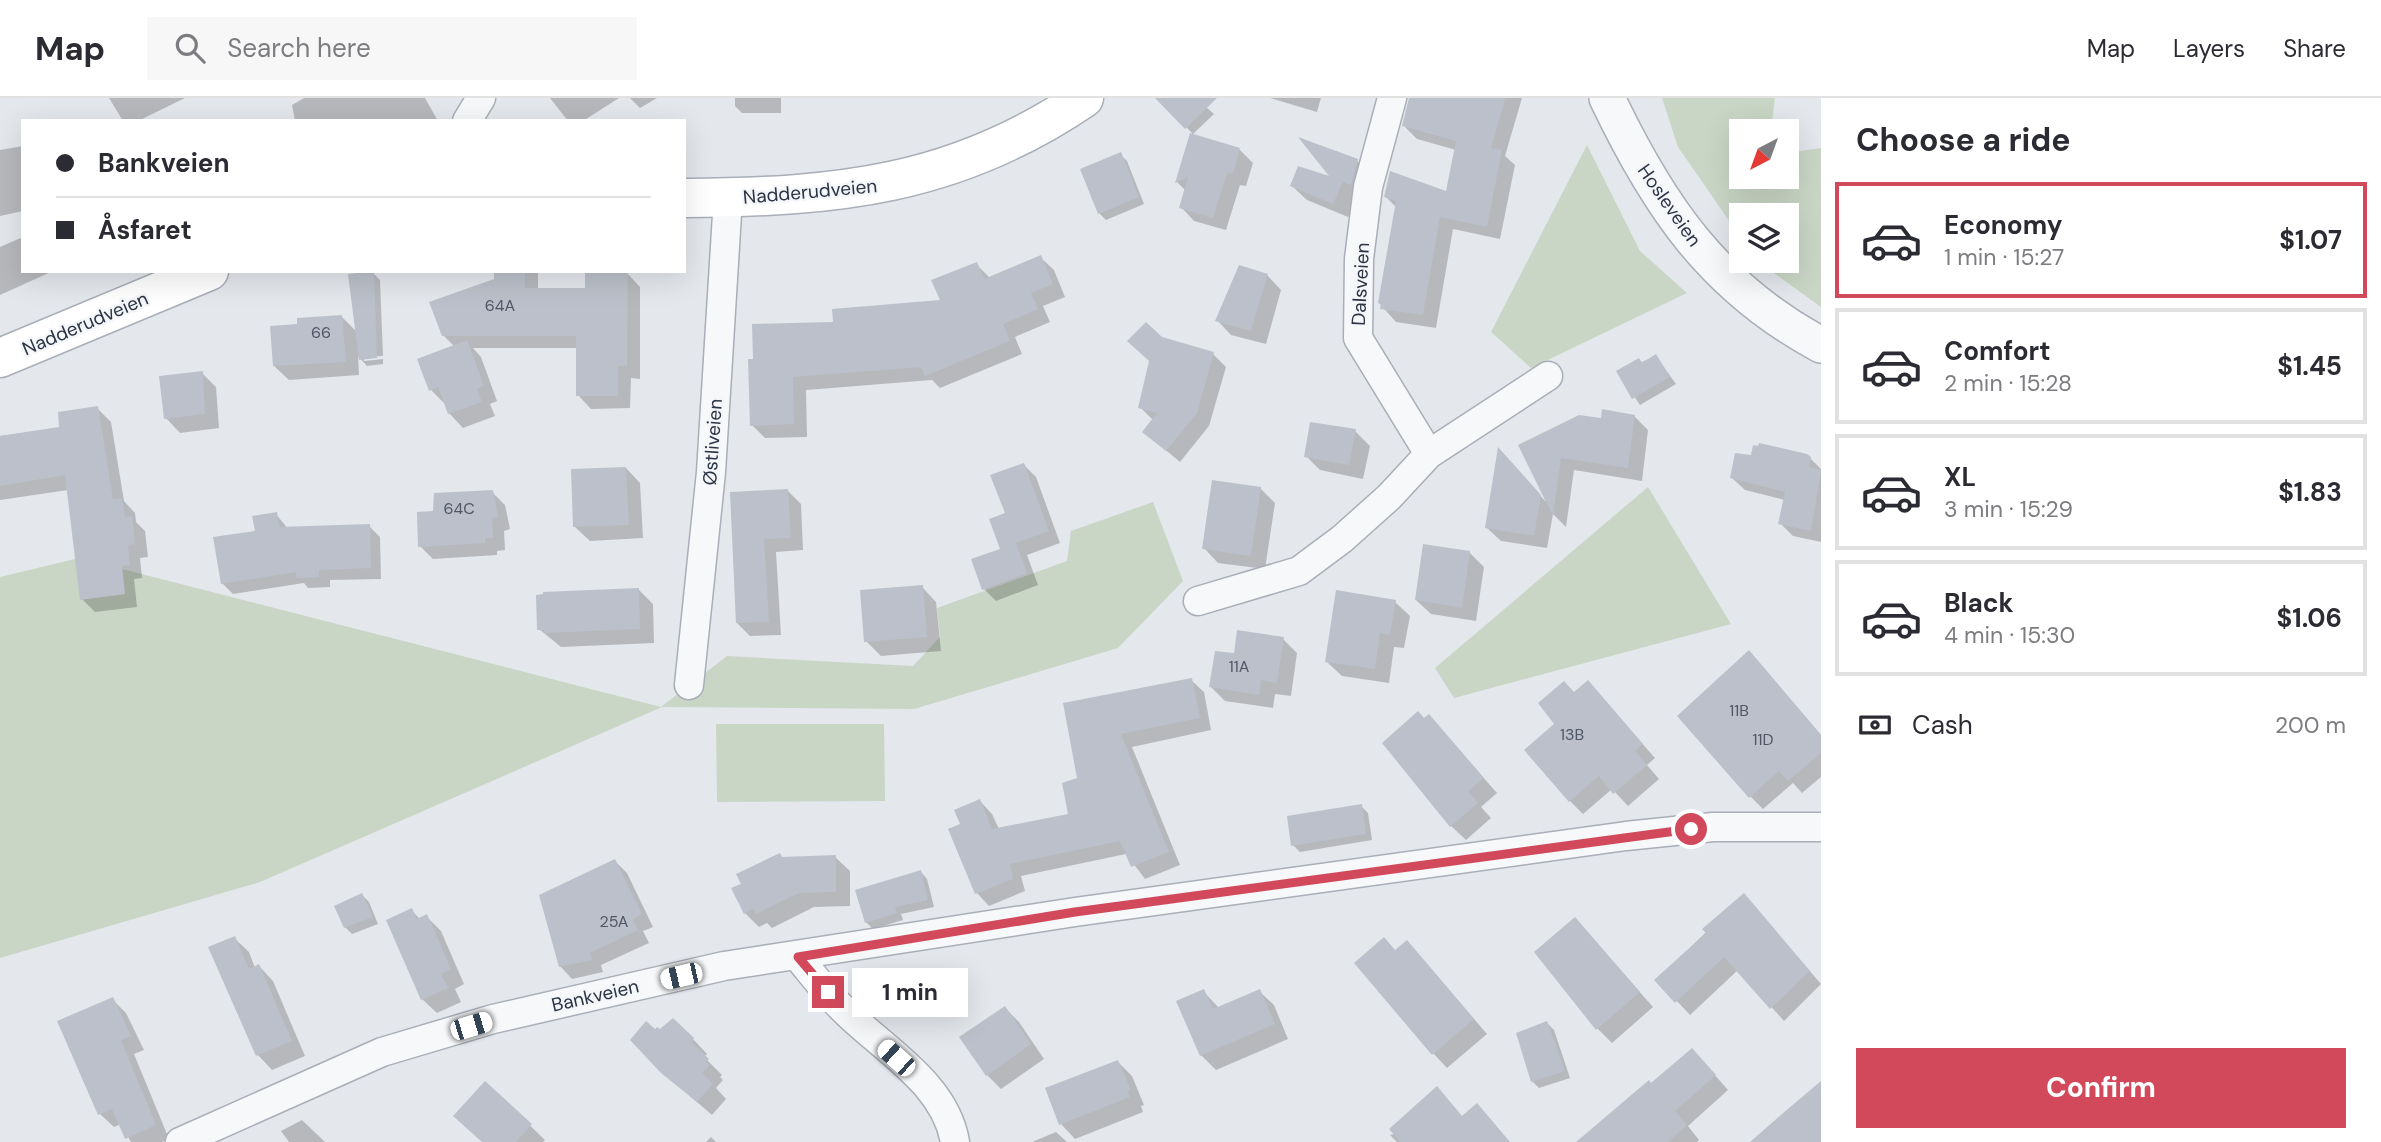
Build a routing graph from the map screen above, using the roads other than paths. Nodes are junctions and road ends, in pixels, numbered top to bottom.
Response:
1 (481, 98) edge
2 (1084, 98) edge
3 (1392, 98) edge
4 (1607, 98) edge
5 (468, 119) edge
6 (686, 198) edge
7 (728, 198) junction
8 (204, 273) edge
9 (1821, 345) edge
10 (0, 358) edge
11 (1548, 376) dead end
12 (1429, 454) junction
13 (1198, 601) dead end
14 (689, 685) dead end
15 (1821, 827) edge
16 (798, 957) junction
17 (180, 1142) edge
18 (955, 1142) edge

1 - 5 street
2 - 7 main road, Nadderudveien
3 - 12 street, Dalsveien
4 - 9 street, Hosleveien
6 - 7 main road, Nadderudveien
7 - 14 street, Østliveien
8 - 10 main road, Nadderudveien
11 - 12 street
12 - 13 street
15 - 16 street, Bankveien
16 - 17 street, Bankveien
16 - 18 street

